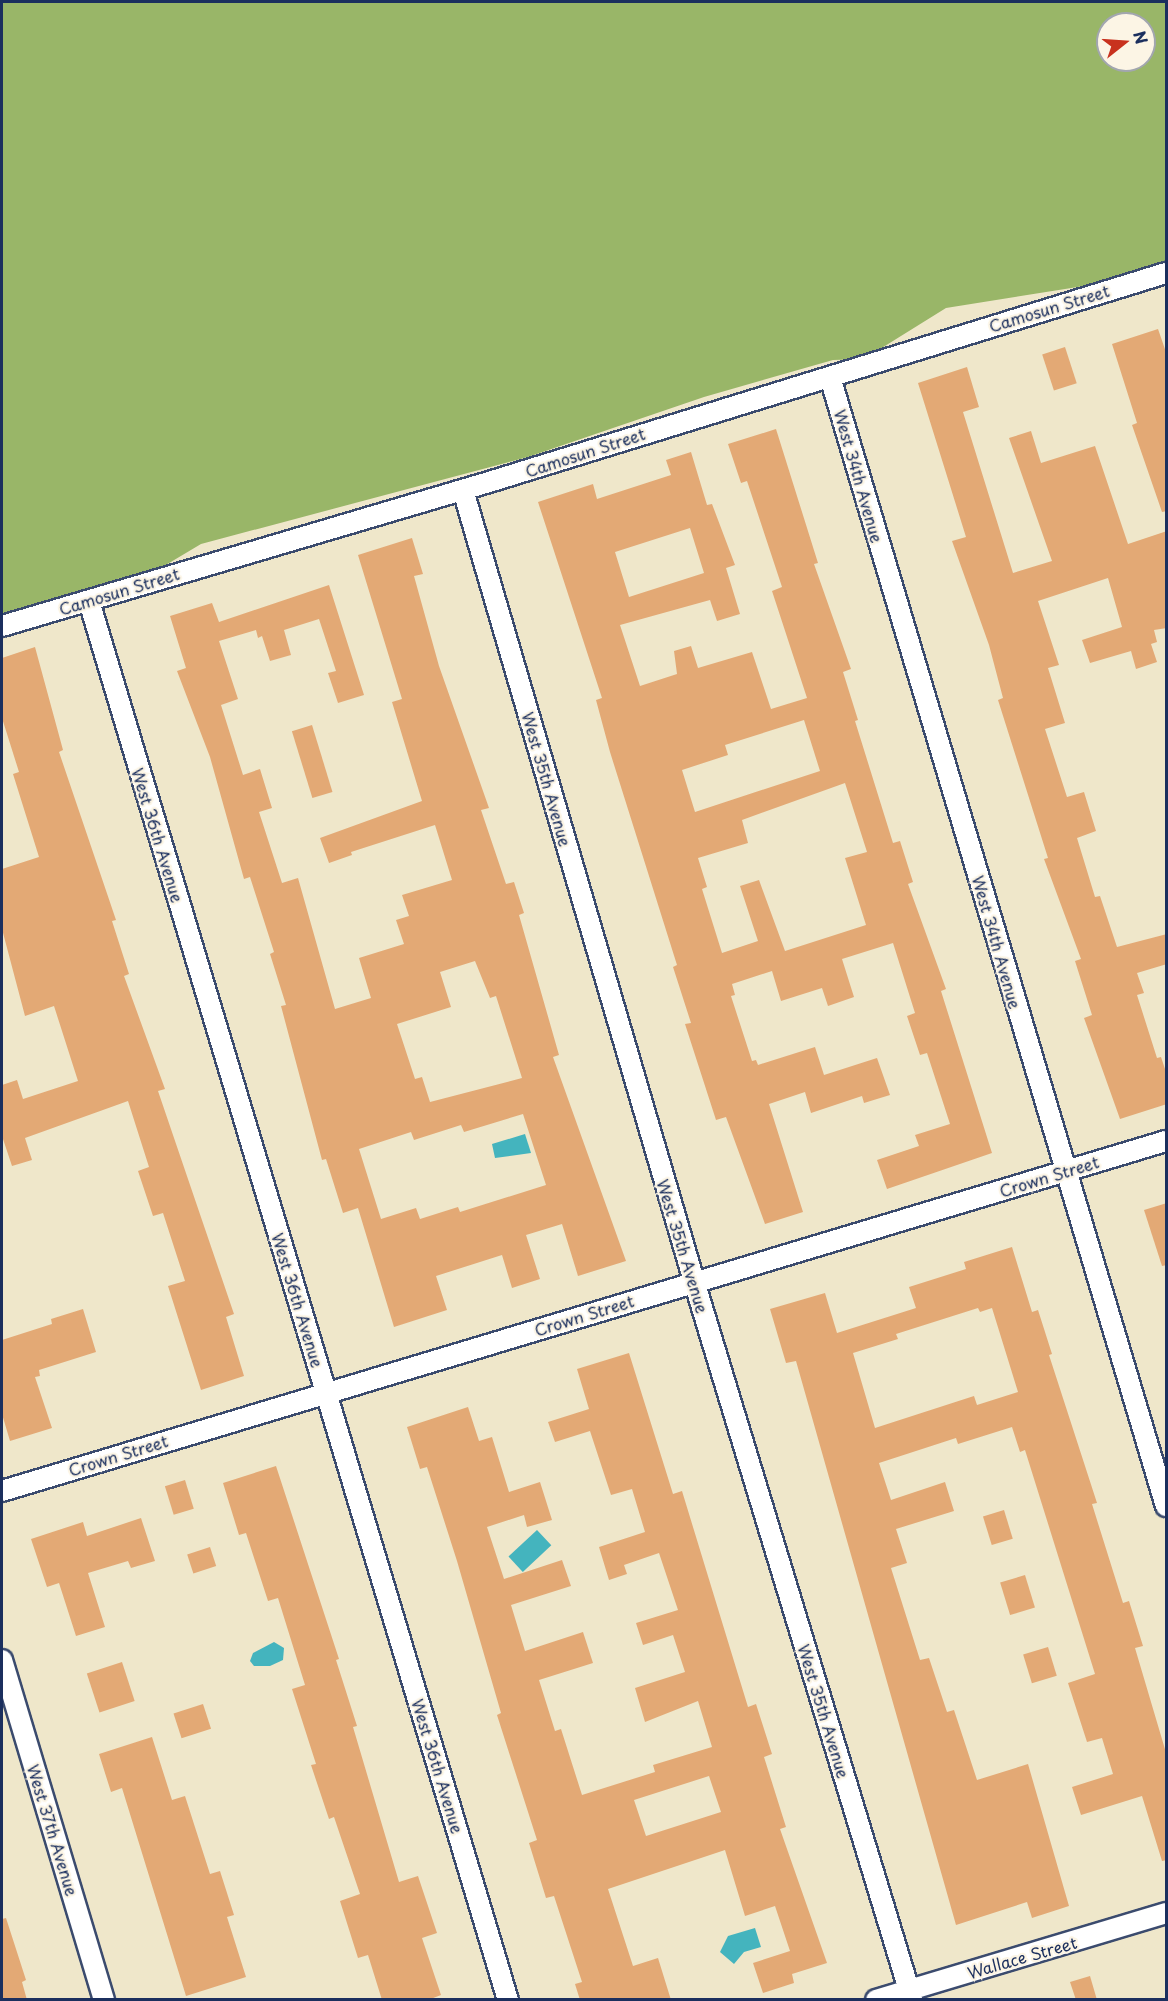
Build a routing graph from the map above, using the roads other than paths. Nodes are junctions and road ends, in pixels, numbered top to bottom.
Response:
1 (1167, 273) edge
2 (830, 377) junction
3 (463, 490) junction
4 (89, 601) junction
5 (2, 626) edge
6 (1167, 1141) edge
7 (1065, 1171) junction
8 (694, 1281) junction
9 (326, 1394) junction
10 (2, 1491) edge
11 (1167, 1506) edge
12 (2, 1660) edge
13 (1167, 1913) edge
14 (910, 1995) edge
15 (104, 2000) edge
16 (508, 2000) edge
17 (876, 2000) edge

1 - 2 street, Camosun Street
2 - 3 street, Camosun Street
2 - 7 street, West 34th Avenue
3 - 4 street, Camosun Street
3 - 8 street, West 35th Avenue
4 - 5 street, Camosun Street
4 - 9 street, West 36th Avenue
6 - 7 street, Crown Street
7 - 8 street, Crown Street
7 - 11 street, West 34th Avenue
8 - 9 street, Crown Street
8 - 14 street, West 35th Avenue
9 - 10 street, Crown Street
9 - 16 street, West 36th Avenue
12 - 15 street, West 37th Avenue
13 - 14 street, Wallace Street
14 - 17 street, Wallace Street

